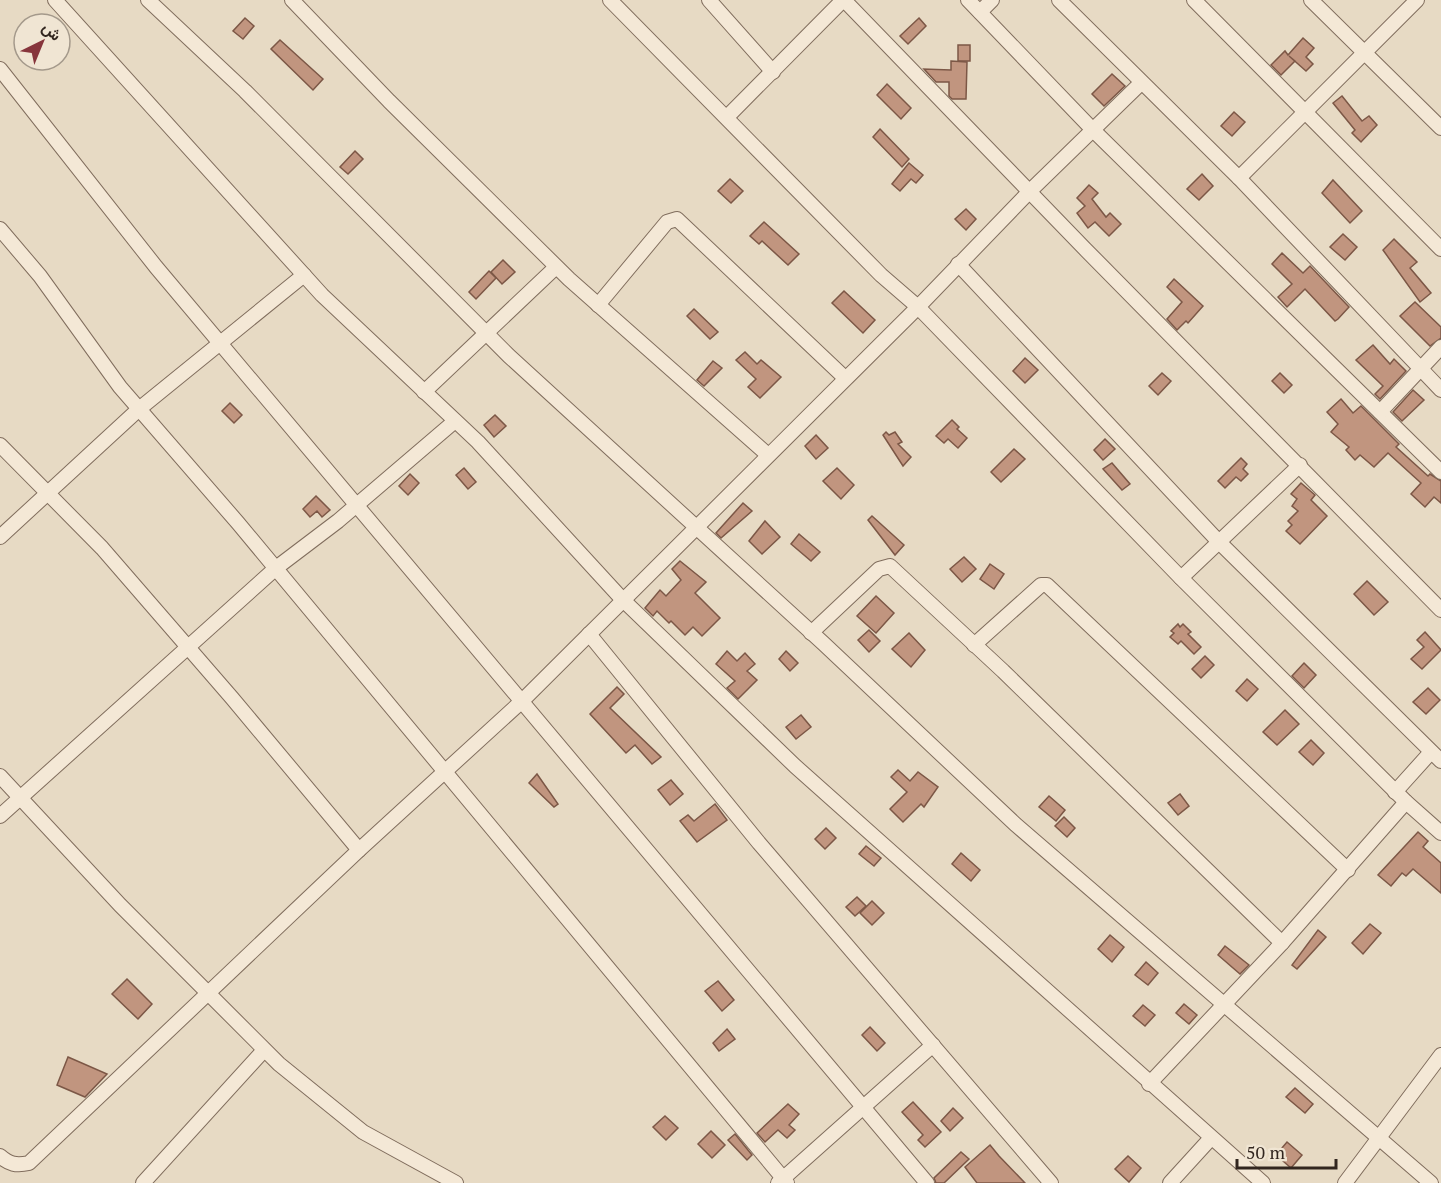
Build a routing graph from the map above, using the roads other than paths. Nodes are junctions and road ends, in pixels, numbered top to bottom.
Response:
1 (55, 0) edge
2 (148, 0) edge
3 (292, 0) edge
4 (610, 0) edge
5 (709, 0) edge
6 (844, 0) edge
7 (968, 0) edge
8 (992, 0) edge
9 (1059, 0) edge
10 (1194, 0) edge
11 (1311, 0) edge
12 (1417, 0) edge
13 (980, 12) junction
14 (1364, 54) junction
15 (0, 69) edge
16 (773, 72) junction
17 (1141, 83) junction
18 (1305, 111) junction
19 (728, 117) junction
20 (1441, 128) edge
21 (1093, 130) junction
22 (1239, 178) junction
23 (1030, 190) junction
24 (0, 229) edge
25 (1441, 249) edge
26 (958, 264) junction
27 (556, 267) junction
28 (304, 275) junction
29 (598, 305) junction
30 (918, 307) junction
31 (488, 334) junction
32 (220, 344) junction
33 (1441, 347) edge
34 (1420, 369) junction
35 (845, 378) junction
36 (1441, 390) edge
37 (424, 393) junction
38 (139, 409) junction
39 (1380, 412) junction
40 (455, 421) junction
41 (0, 445) edge
42 (768, 455) junction
43 (1300, 465) junction
44 (1441, 472) edge
45 (48, 494) junction
46 (357, 504) junction
47 (695, 526) junction
48 (0, 537) edge
49 (1219, 542) junction
50 (276, 568) junction
51 (1181, 578) junction
52 (622, 599) junction
53 (1441, 610) edge
54 (811, 633) junction
55 (589, 634) junction
56 (974, 645) junction
57 (188, 647) junction
58 (522, 701) junction
59 (1436, 756) edge
60 (444, 770) junction
61 (0, 776) edge
62 (1395, 792) junction
63 (21, 799) junction
64 (1406, 802) junction
65 (0, 816) edge
66 (1441, 833) edge
67 (359, 850) junction
68 (1348, 870) junction
69 (1282, 943) junction
70 (207, 994) junction
71 (1223, 1004) junction
72 (933, 1045) junction
73 (264, 1050) junction
74 (1441, 1055) edge
75 (1149, 1084) junction
76 (862, 1109) junction
77 (1211, 1138) junction
78 (1380, 1138) junction
79 (0, 1156) edge
80 (782, 1182) edge
81 (143, 1183) edge
82 (456, 1183) edge
83 (927, 1183) edge
84 (1051, 1183) edge
85 (1170, 1183) edge
86 (1263, 1183) edge
87 (1345, 1183) edge
88 (1431, 1183) edge

1 - 28 street
2 - 31 street
3 - 27 street
4 - 19 street
5 - 16 street
6 - 16 street
6 - 23 street
7 - 13 street
8 - 13 street
9 - 17 street
10 - 18 street
11 - 14 street
12 - 14 street
13 - 21 street
14 - 18 street
14 - 20 street
15 - 32 street
16 - 19 street
17 - 21 street
17 - 22 street
18 - 22 street
18 - 25 street
19 - 30 street
21 - 23 street
21 - 39 street
22 - 34 street
23 - 26 street
23 - 43 street
24 - 38 street
26 - 30 street
26 - 49 street
27 - 29 street
27 - 31 street
28 - 32 street
28 - 37 street
29 - 35 street
29 - 42 street
30 - 35 street
30 - 51 street
31 - 37 street
31 - 47 street
32 - 38 street
32 - 46 street
33 - 34 street
34 - 36 street
34 - 39 street
35 - 42 street
37 - 40 street
38 - 45 street
38 - 50 street
39 - 44 street
40 - 46 street
40 - 52 street
41 - 45 street
42 - 47 street
43 - 49 street
43 - 53 street
45 - 48 street
45 - 57 street
46 - 50 street
46 - 58 street
47 - 52 street
47 - 54 street
49 - 51 street
49 - 59 street
50 - 57 street
50 - 60 street
51 - 62 street
52 - 55 street
52 - 75 street
54 - 56 street
54 - 71 street
55 - 58 street
55 - 72 street
56 - 68 street
56 - 69 street
57 - 63 street
57 - 67 street
58 - 60 street
58 - 76 street
59 - 62 street
60 - 67 street
60 - 80 street
61 - 63 street
62 - 64 street
63 - 65 street
63 - 70 street
64 - 66 street
64 - 68 street
67 - 70 street
68 - 69 street
69 - 71 street
70 - 73 street
70 - 79 street
71 - 75 street
71 - 78 street
72 - 76 street
72 - 84 street
73 - 81 street
73 - 82 street
74 - 78 street
75 - 77 street
76 - 80 street
76 - 83 street
77 - 85 street
77 - 86 street
78 - 87 street
78 - 88 street

